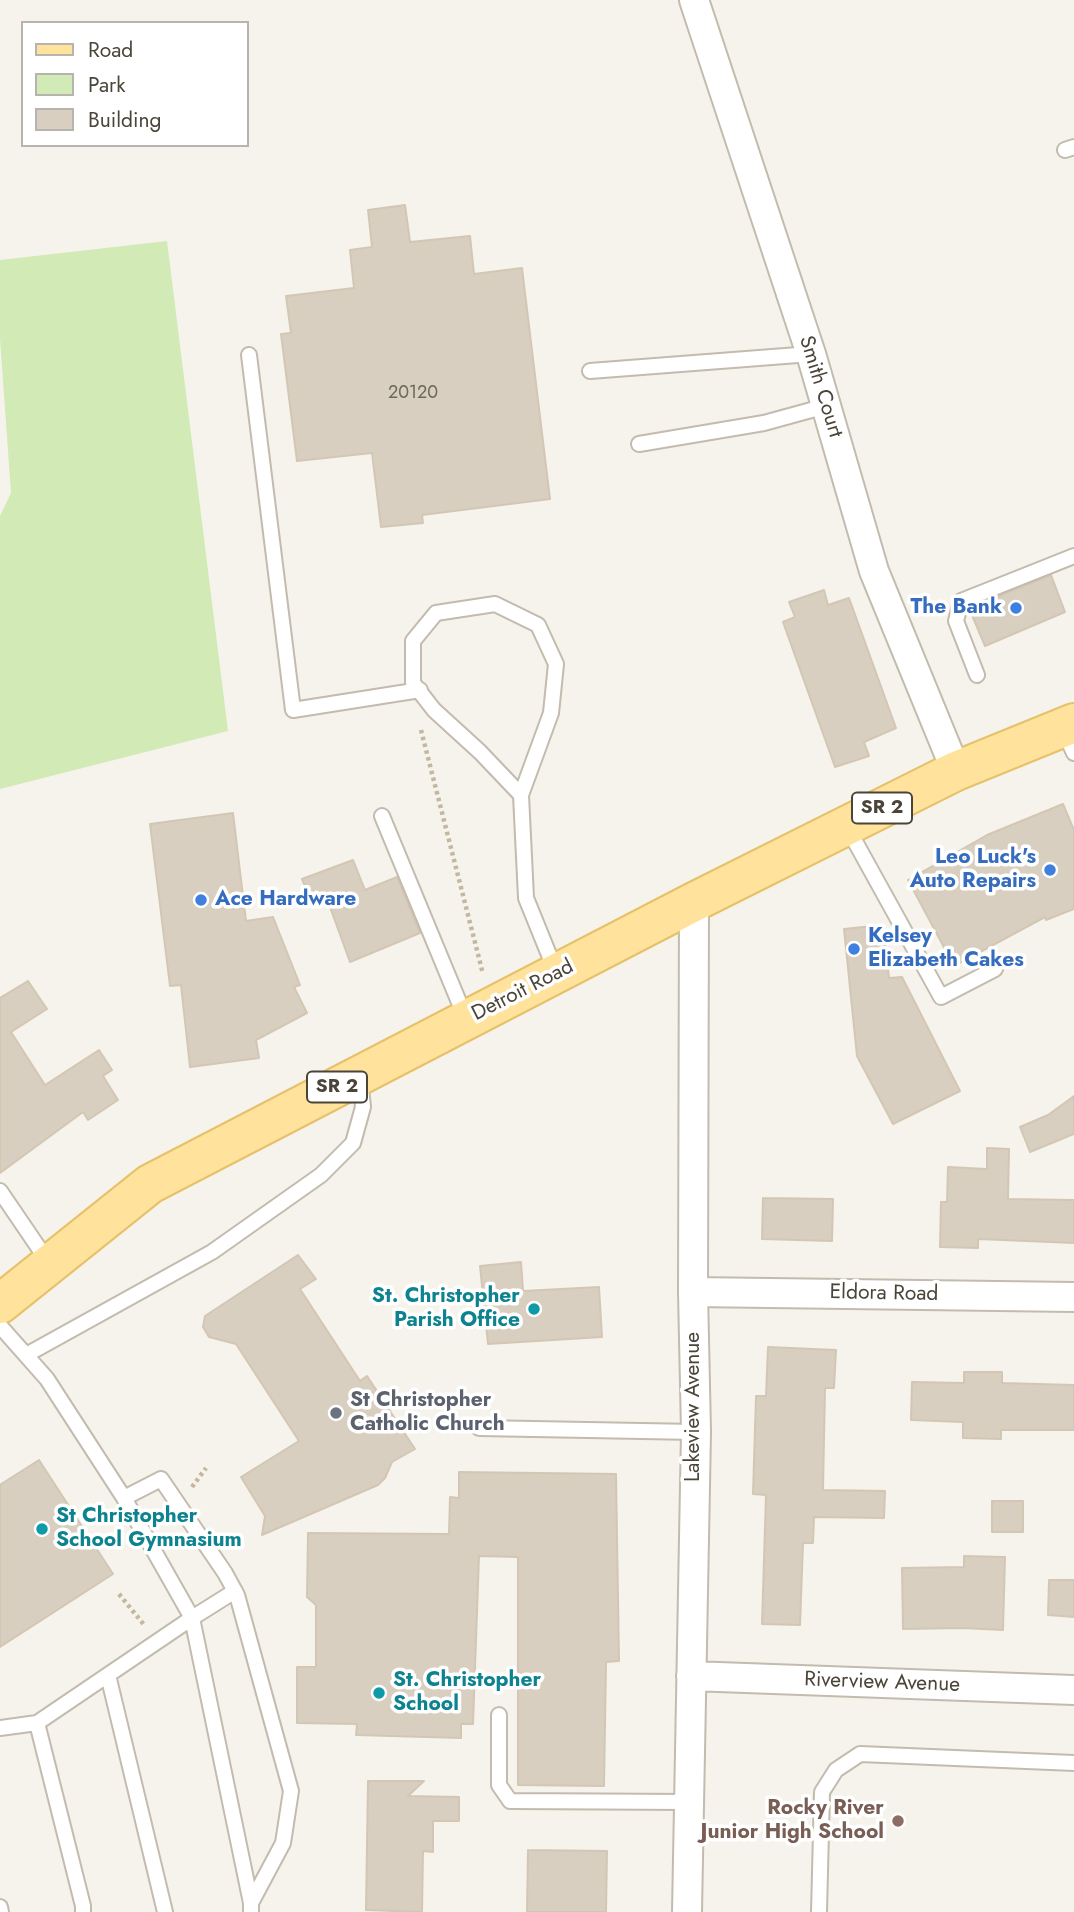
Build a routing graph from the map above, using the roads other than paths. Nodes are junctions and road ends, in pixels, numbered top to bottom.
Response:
1 (694, 0) edge
2 (811, 354) junction
3 (249, 355) dead end
4 (590, 371) dead end
5 (826, 407) junction
6 (639, 444) dead end
7 (1074, 556) edge
8 (977, 675) dead end
9 (419, 690) junction
10 (1070, 735) edge
11 (956, 771) junction
12 (521, 795) junction
13 (382, 816) dead end
14 (847, 826) junction
15 (694, 902) junction
16 (995, 970) dead end
17 (556, 973) junction
18 (467, 1020) junction
19 (360, 1075) junction
20 (0, 1191) edge
21 (50, 1264) junction
22 (693, 1292) junction
23 (1074, 1297) edge
24 (0, 1304) edge
25 (0, 1326) edge
26 (26, 1355) junction
27 (479, 1428) dead end
28 (695, 1432) junction
29 (124, 1499) junction
30 (235, 1591) junction
31 (192, 1618) junction
32 (108, 1675) junction
33 (691, 1676) junction
34 (1074, 1690) edge
35 (499, 1715) dead end
36 (37, 1723) junction
37 (0, 1728) edge
38 (1074, 1763) edge
39 (689, 1802) junction
40 (0, 1907) edge
41 (251, 1908) edge
42 (1, 1912) edge
43 (83, 1912) edge
44 (165, 1912) edge
45 (687, 1912) edge
46 (819, 1912) edge

1 - 2 street, Smith Court
2 - 4 lane
2 - 5 street, Smith Court
3 - 9 lane
5 - 6 lane
5 - 11 street, Smith Court
7 - 8 lane
9 - 12 lane
9 - 12 lane
10 - 11 main road, Detroit Road / SR 2
11 - 14 main road, Detroit Road / SR 2
12 - 17 lane
13 - 18 lane
14 - 15 main road, Detroit Road / SR 2
14 - 16 lane
15 - 17 main road, Detroit Road / SR 2
15 - 22 street, Lakeview Avenue
17 - 18 main road, Detroit Road / SR 2
18 - 19 main road, Detroit Road / SR 2
19 - 21 main road, Detroit Road / SR 2
19 - 26 lane
20 - 21 lane
21 - 24 main road, Detroit Road / SR 2
22 - 23 street, Eldora Road
22 - 28 street, Lakeview Avenue
25 - 26 lane
26 - 29 lane
27 - 28 lane
28 - 33 street, Lakeview Avenue
29 - 30 lane
29 - 31 lane
30 - 31 lane
30 - 41 lane
31 - 32 lane
31 - 41 lane
32 - 36 lane
32 - 44 lane
33 - 34 street, Riverview Avenue
33 - 39 street, Lakeview Avenue
35 - 39 lane
36 - 37 lane
36 - 43 lane
38 - 46 lane
39 - 45 street, Lakeview Avenue
40 - 42 lane

